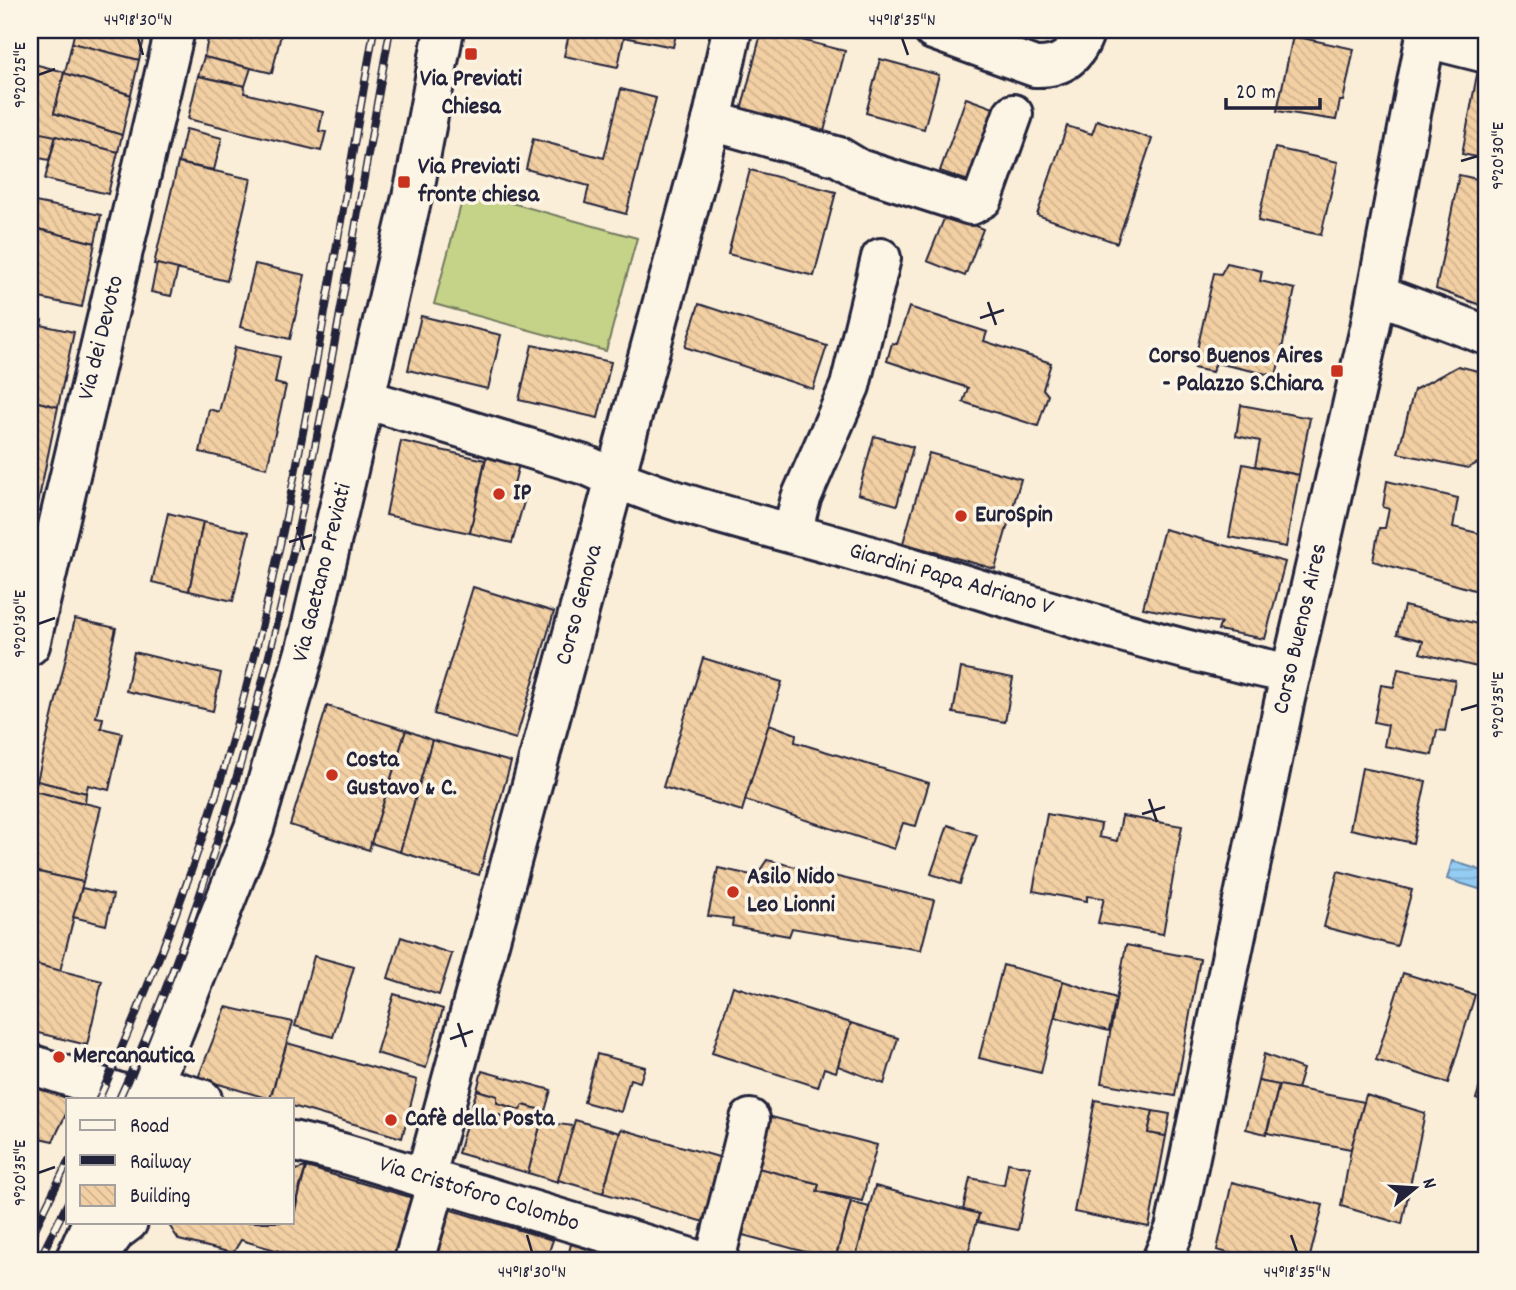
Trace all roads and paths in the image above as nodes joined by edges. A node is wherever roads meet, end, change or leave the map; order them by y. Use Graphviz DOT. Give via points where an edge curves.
graph roads {
  1 [pos="175,30"];
  2 [pos="444,30"];
  3 [pos="732,30"];
  4 [pos="933,30"];
  5 [pos="1085,30"];
  6 [pos="1426,34"];
  7 [pos="1486,53"];
  8 [pos="1013,114"];
  9 [pos="712,121"];
  10 [pos="881,258"];
  11 [pos="1377,294"];
  12 [pos="1486,335"];
  13 [pos="365,399"];
  14 [pos="614,478"];
  15 [pos="792,533"];
  16 [pos="40,549"];
  17 [pos="30,645"];
  18 [pos="1291,674"];
  19 [pos="30,1064"];
  20 [pos="146,1095"];
  21 [pos="188,1098"];
  22 [pos="750,1119"];
  23 [pos="294,1127"];
  24 [pos="294,1141"];
  25 [pos="342,1153"];
  26 [pos="294,1155"];
  27 [pos="431,1181"];
  28 [pos="91,1224"];
  29 [pos="125,1224"];
  30 [pos="1173,1250"];
  31 [pos="75,1260"];
  32 [pos="95,1260"];
  33 [pos="414,1260"];
  34 [pos="697,1260"];
  35 [pos="715,1260"];
  1 -- 16 [label="street, Via dei Devoto"];
  2 -- 13 [label="street, Via Gaetano Previati" via="416,180"];
  3 -- 9 [label="street, Corso Genova"];
  4 -- 5 [label="street" via="1035,67 1060,64 1076,52"];
  6 -- 7 [label="street"];
  6 -- 11 [label="street, Corso Buenos Aires"];
  8 -- 9 [label="street" via="983,198 971,205 859,169 839,158"];
  9 -- 14 [label="street, Corso Genova"];
  10 -- 15 [label="street" via="850,386 801,498"];
  11 -- 12 [label="street"];
  11 -- 18 [label="street, Corso Buenos Aires"];
  13 -- 14 [label="street, Giardini Papa Adriano V" via="588,466"];
  13 -- 20 [label="street, Via Gaetano Previati" via="307,645 254,828"];
  14 -- 15 [label="street, Giardini Papa Adriano V"];
  14 -- 27 [label="street, Corso Genova"];
  15 -- 18 [label="street, Giardini Papa Adriano V" via="951,582"];
  16 -- 17 [label="street, Via dei Devoto"];
  18 -- 30 [label="street, Corso Buenos Aires"];
  19 -- 20 [label="street"];
  20 -- 21 [label="street"];
  22 -- 35 [label="street"];
  23 -- 25 [label="street, Via Cristoforo Colombo" via="311,1131"];
  24 -- 25 [label="street, Via Cristoforo Colombo"];
  25 -- 26 [label="street, Via Cristoforo Colombo"];
  25 -- 27 [label="street, Via Cristoforo Colombo"];
  27 -- 33 [label="street, Corso Genova"];
  27 -- 34 [label="street, Via Cristoforo Colombo"];
  28 -- 31 [label="street"];
  29 -- 32 [label="street"];
}
